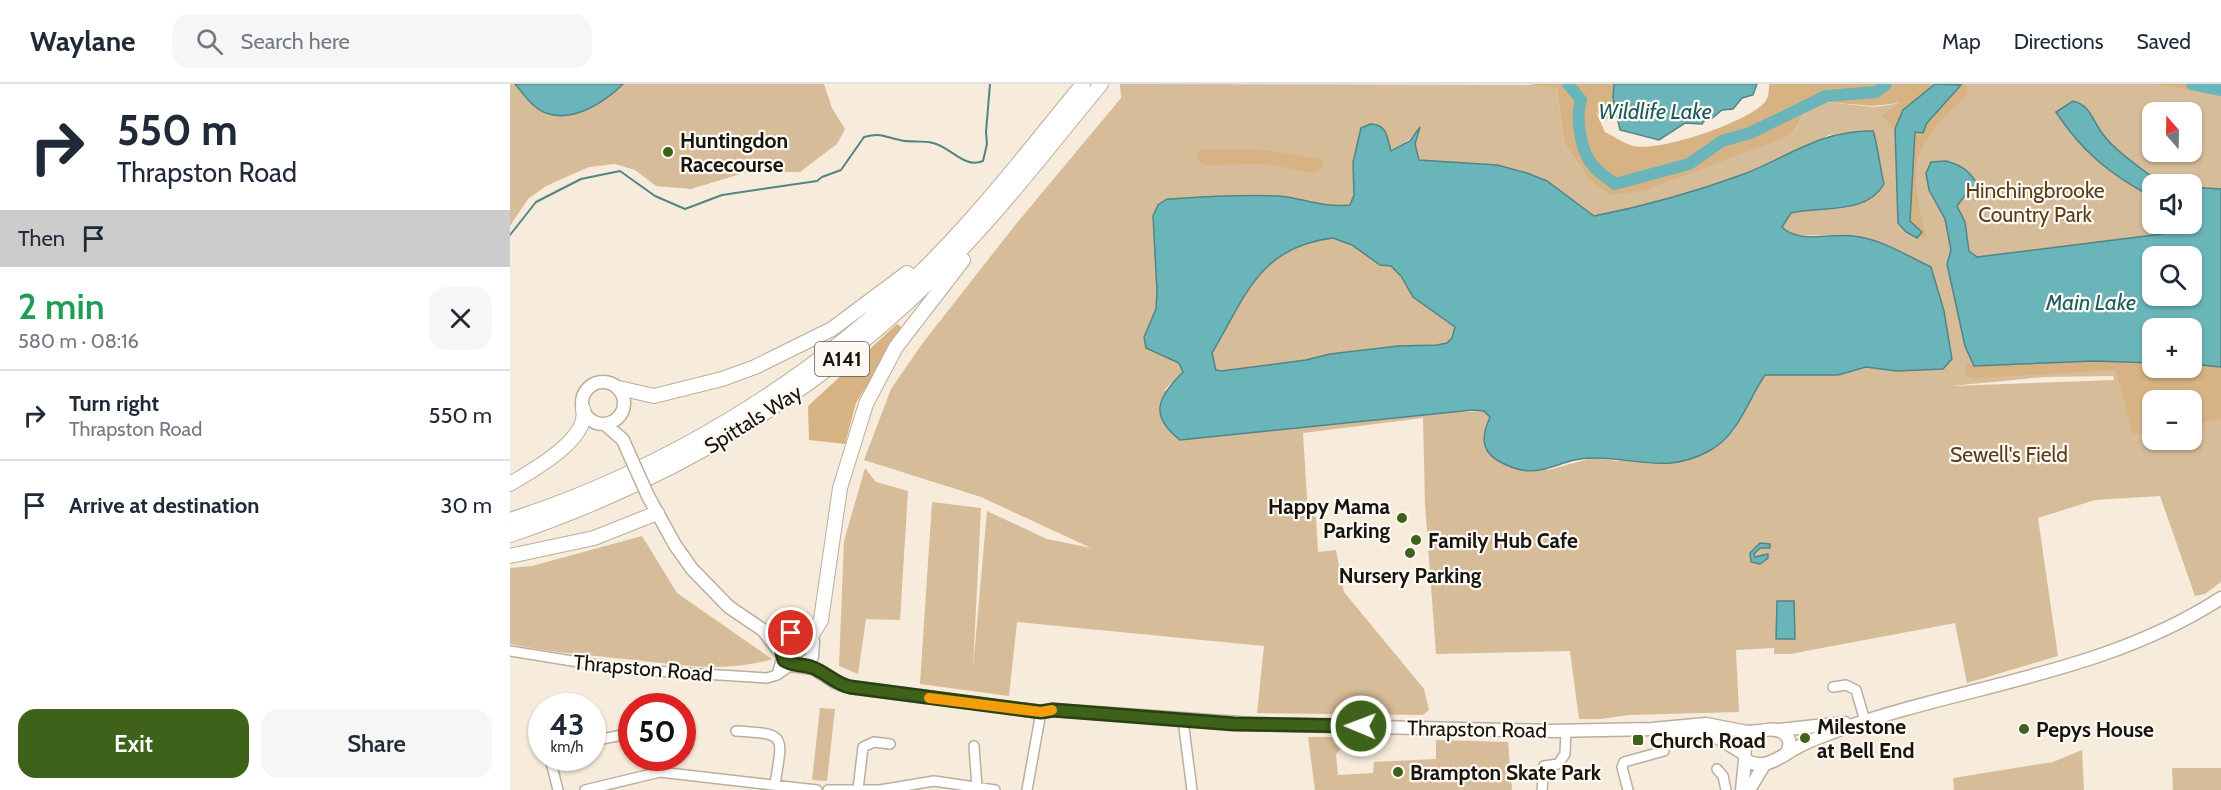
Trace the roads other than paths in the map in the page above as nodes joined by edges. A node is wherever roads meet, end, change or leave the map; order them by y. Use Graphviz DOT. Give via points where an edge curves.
graph roads {
  1 [pos="1083,84"];
  2 [pos="1101,84"];
  3 [pos="1019,183"];
  4 [pos="987,201"];
  5 [pos="619,388"];
  6 [pos="583,409"];
  7 [pos="620,416"];
  8 [pos="605,424"];
  9 [pos="623,441"];
  10 [pos="510,484"];
  11 [pos="657,513"];
  12 [pos="510,520"];
  13 [pos="510,535"];
  14 [pos="510,556"];
  15 [pos="2221,598"];
  16 [pos="763,630"];
  17 [pos="789,633"];
  18 [pos="812,644"];
  19 [pos="510,651"];
  20 [pos="789,660"];
  21 [pos="828,677"];
  22 [pos="1833,687"];
  23 [pos="1041,712"];
  24 [pos="1183,720"];
  25 [pos="1864,722"];
  26 [pos="1663,728"];
  27 [pos="1566,730"];
  28 [pos="1778,730"];
  29 [pos="736,731"];
  30 [pos="1760,731"];
  31 [pos="890,744"];
  32 [pos="974,746"];
  33 [pos="1664,751"];
  34 [pos="1786,754"];
  35 [pos="1744,756"];
  36 [pos="1764,765"];
  37 [pos="1717,769"];
  38 [pos="553,771"];
  39 [pos="660,772"];
  40 [pos="775,784"];
  41 [pos="952,787"];
  42 [pos="977,787"];
  43 [pos="602,788"];
  44 [pos="858,789"];
  45 [pos="558,790"];
  46 [pos="585,790"];
  47 [pos="817,790"];
  48 [pos="828,790"];
  49 [pos="995,790"];
  50 [pos="1027,790"];
  51 [pos="1192,790"];
  52 [pos="1542,790"];
  53 [pos="1628,790"];
  54 [pos="1726,790"];
  55 [pos="1742,790"];
  56 [pos="1749,790"];
  1 -- 4 [label="highway, Spittals Way / A141"];
  2 -- 3 [label="highway, Spittals Way / A141"];
  3 -- 13 [label="highway, Spittals Way / A141" via="925,286 846,356 790,397 670,469 585,508"];
  3 -- 18 [label="highway" via="994,222 896,347 866,405 840,488 821,620"];
  4 -- 5 [label="highway" via="887,289 832,328 782,356 723,379 668,394 654,396"];
  4 -- 12 [label="highway, Spittals Way / A141" via="878,311 776,389 693,440 636,469"];
  5 -- 6 [label="main road" via="611,383 595,383 586,390"];
  5 -- 7 [label="main road" via="624,405"];
  6 -- 8 [label="main road" via="593,421"];
  6 -- 10 [label="highway" via="584,424 578,432 543,463"];
  7 -- 8 [label="main road"];
  7 -- 9 [label="main road"];
  8 -- 9 [label="main road"];
  9 -- 11 [label="main road, bridge"];
  11 -- 14 [label="highway" via="594,538"];
  11 -- 16 [label="main road" via="692,569 729,607"];
  15 -- 25 [label="main road" via="2146,640 2088,661"];
  16 -- 17 [label="main road"];
  16 -- 20 [label="main road"];
  17 -- 18 [label="main road" via="797,631"];
  17 -- 20 [label="main road" via="780,645"];
  18 -- 20 [label="main road" via="809,662"];
  18 -- 21 [label="main road"];
  19 -- 20 [label="street, Thrapston Road" via="622,669 759,678 777,675"];
  20 -- 21 [label="main road, Thrapston Road"];
  21 -- 23 [label="main road, Thrapston Road" via="850,687"];
  22 -- 25 [label="street" via="1846,685 1856,690"];
  23 -- 24 [label="main road, Thrapston Road"];
  23 -- 50 [label="street"];
  24 -- 27 [label="main road, Thrapston Road"];
  24 -- 51 [label="street"];
  25 -- 28 [label="main road, Thrapston Road"];
  25 -- 34 [label="main road" via="1809,741"];
  26 -- 27 [label="main road, Thrapston Road"];
  26 -- 30 [label="main road, Thrapston Road" via="1706,724"];
  26 -- 35 [label="main road, Thrapston Road" via="1715,736"];
  27 -- 52 [label="street" via="1565,754 1558,764 1544,766"];
  28 -- 30 [label="main road, Thrapston Road"];
  28 -- 34 [label="main road" via="1790,740"];
  29 -- 40 [label="street" via="770,733 777,739 781,748"];
  30 -- 35 [label="main road" via="1747,740"];
  31 -- 44 [label="street" via="874,742 863,747"];
  32 -- 42 [label="street"];
  33 -- 53 [label="street" via="1624,762"];
  34 -- 36 [label="main road"];
  35 -- 36 [label="main road, Thrapston Road"];
  35 -- 55 [label="main road"];
  36 -- 56 [label="main road"];
  37 -- 54 [label="street"];
  38 -- 45 [label="street"];
  39 -- 40 [label="street"];
  39 -- 43 [label="street"];
  40 -- 47 [label="street"];
  41 -- 42 [label="street"];
  41 -- 44 [label="street" via="934,781 880,790"];
  42 -- 49 [label="street"];
  43 -- 46 [label="street"];
  44 -- 48 [label="street"];
}
